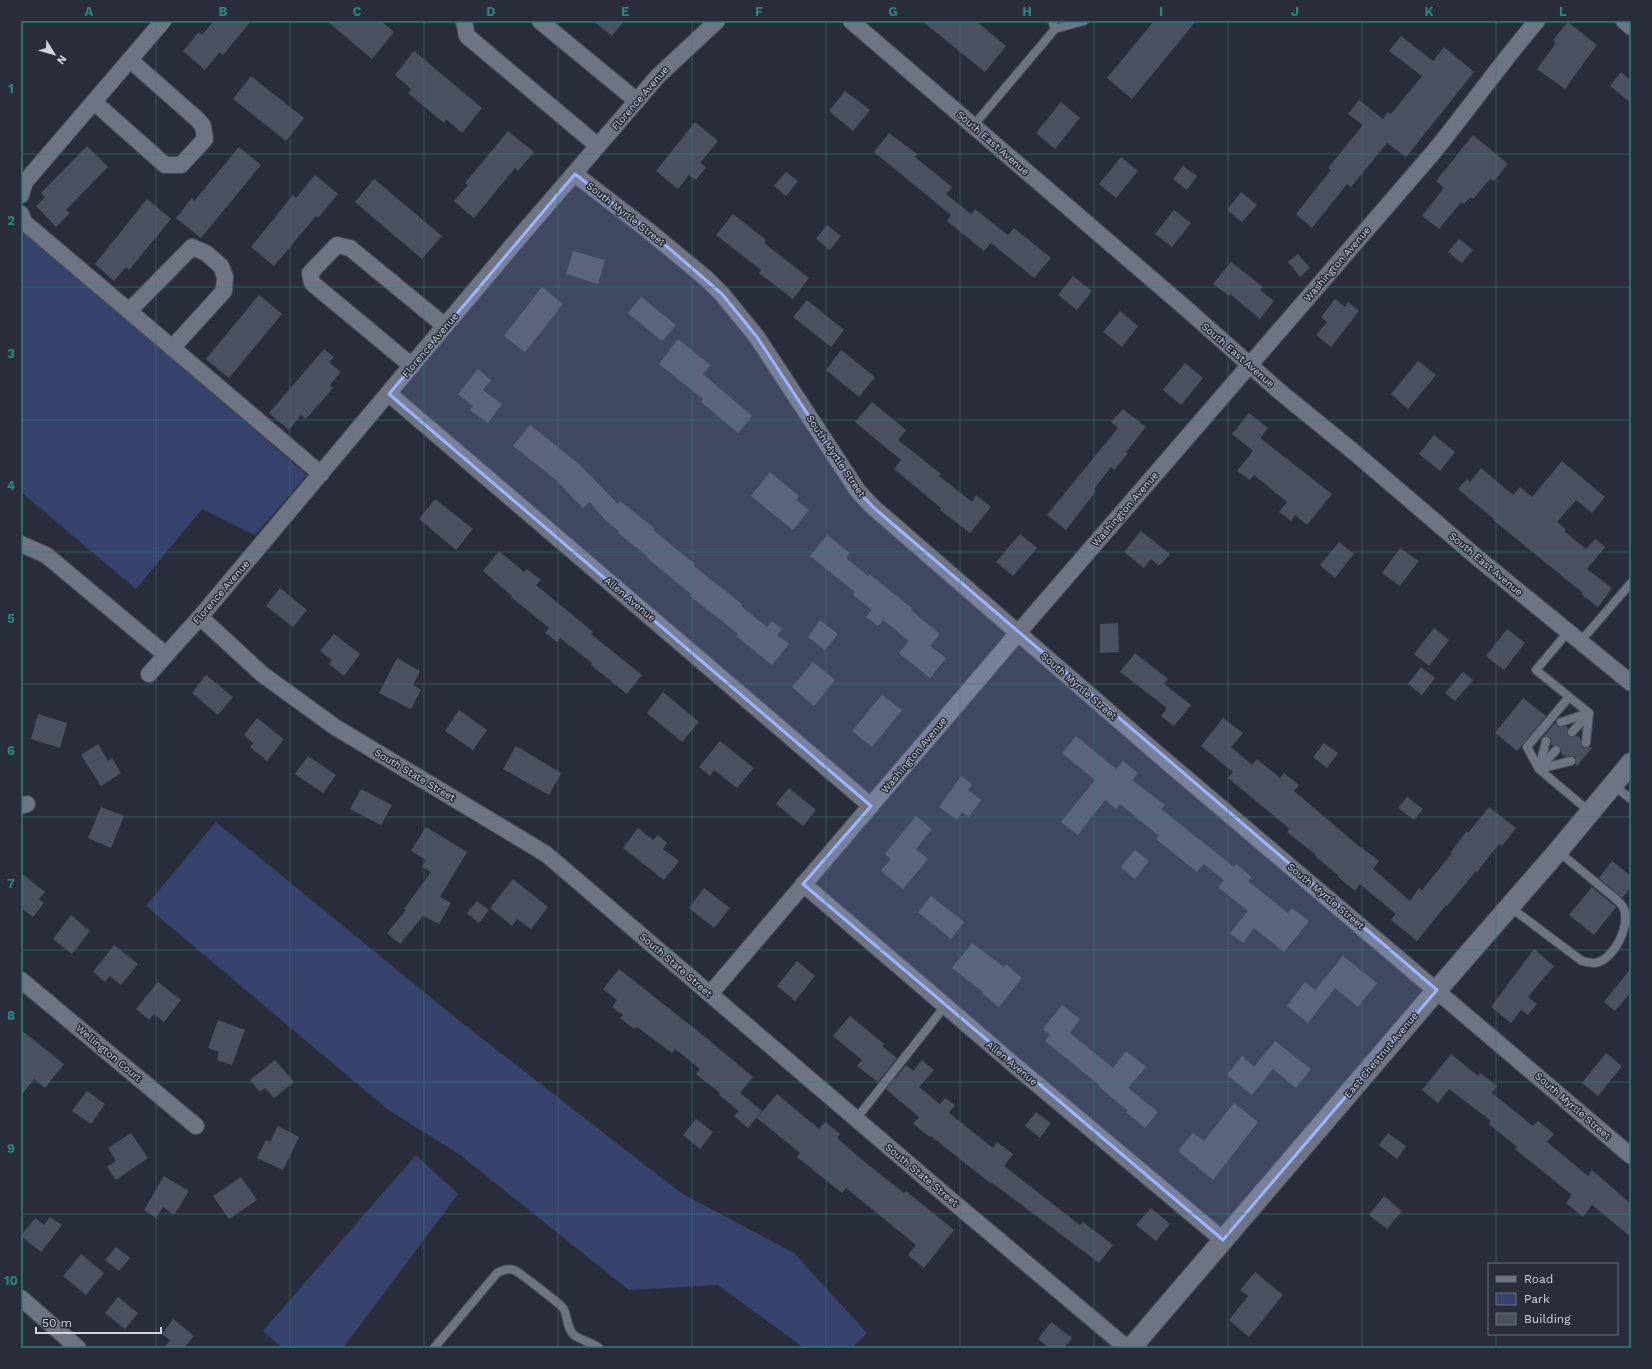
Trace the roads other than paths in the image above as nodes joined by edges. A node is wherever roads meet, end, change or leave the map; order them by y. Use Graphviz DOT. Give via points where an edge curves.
graph roads {
  1 [pos="164,21"];
  2 [pos="464,21"];
  3 [pos="540,21"];
  4 [pos="717,21"];
  5 [pos="850,21"];
  6 [pos="1052,21"];
  7 [pos="1084,21"];
  8 [pos="1537,21"];
  9 [pos="1624,21"];
  10 [pos="1631,27"];
  11 [pos="1055,29"];
  12 [pos="130,60"];
  13 [pos="637,101"];
  14 [pos="94,102"];
  15 [pos="973,126"];
  16 [pos="598,146"];
  17 [pos="575,174"];
  18 [pos="21,195"];
  19 [pos="21,214"];
  20 [pos="128,311"];
  21 [pos="445,326"];
  22 [pos="172,348"];
  23 [pos="412,366"];
  24 [pos="1250,366"];
  25 [pos="389,394"];
  26 [pos="321,474"];
  27 [pos="21,544"];
  28 [pos="1631,583"];
  29 [pos="200,617"];
  30 [pos="1018,633"];
  31 [pos="1574,637"];
  32 [pos="166,655"];
  33 [pos="148,674"];
  34 [pos="1631,684"];
  35 [pos="1569,697"];
  36 [pos="1589,713"];
  37 [pos="1561,722"];
  38 [pos="1572,732"];
  39 [pos="1546,741"];
  40 [pos="1586,743"];
  41 [pos="1556,750"];
  42 [pos="1571,761"];
  43 [pos="1631,763"];
  44 [pos="1539,769"];
  45 [pos="1613,785"];
  46 [pos="1631,799"];
  47 [pos="871,806"];
  48 [pos="1590,812"];
  49 [pos="1558,851"];
  50 [pos="804,884"];
  51 [pos="1510,907"];
  52 [pos="21,980"];
  53 [pos="1437,990"];
  54 [pos="710,994"];
  55 [pos="945,1006"];
  56 [pos="856,1119"];
  57 [pos="196,1126"];
  58 [pos="1631,1156"];
  59 [pos="1223,1240"];
  60 [pos="21,1298"];
  61 [pos="78,1348"];
  62 [pos="434,1348"];
  63 [pos="600,1348"];
  64 [pos="1127,1348"];
  65 [pos="1131,1348"];
  1 -- 12 [label="street"];
  2 -- 16 [label="street" via="467,36"];
  3 -- 13 [label="street"];
  4 -- 13 [label="street, Florence Avenue" via="676,58"];
  5 -- 15 [label="street, South East Avenue"];
  6 -- 11 [label="lane"];
  7 -- 11 [label="lane"];
  8 -- 24 [label="street, Washington Avenue" via="1432,154"];
  9 -- 10 [label="street"];
  11 -- 15 [label="lane"];
  12 -- 14 [label="street"];
  12 -- 14 [label="street" via="197,119 203,126 205,139 180,164 165,165"];
  13 -- 16 [label="street, Florence Avenue"];
  14 -- 18 [label="street" via="25,182"];
  15 -- 24 [label="street, South East Avenue"];
  16 -- 17 [label="street, Florence Avenue"];
  17 -- 21 [label="street, Florence Avenue"];
  17 -- 30 [label="street, South Myrtle Street" via="649,231 722,294 757,337 858,491 873,508"];
  19 -- 20 [label="street" via="24,222"];
  20 -- 22 [label="street"];
  20 -- 22 [label="street" via="192,247 211,257 221,266 225,277 224,291"];
  21 -- 23 [label="street, Florence Avenue"];
  21 -- 23 [label="street" via="350,248 337,245 310,273 312,284"];
  22 -- 26 [label="street"];
  23 -- 25 [label="street, Florence Avenue"];
  24 -- 30 [label="street, Washington Avenue"];
  24 -- 31 [label="street, South East Avenue"];
  25 -- 26 [label="street, Florence Avenue"];
  25 -- 47 [label="street, Allen Avenue"];
  26 -- 29 [label="street, Florence Avenue"];
  27 -- 32 [label="street" via="46,555"];
  28 -- 31 [label="lane"];
  29 -- 32 [label="street, Florence Avenue"];
  29 -- 54 [label="street, South State Street" via="262,674 335,727 546,854"];
  30 -- 47 [label="street, Washington Avenue"];
  30 -- 53 [label="street, South Myrtle Street"];
  31 -- 34 [label="street, South East Avenue"];
  31 -- 35 [label="lane" via="1536,670"];
  32 -- 33 [label="street, Florence Avenue"];
  35 -- 36 [label="lane"];
  35 -- 44 [label="lane" via="1527,747"];
  36 -- 37 [label="lane"];
  36 -- 38 [label="lane"];
  36 -- 40 [label="lane"];
  39 -- 44 [label="lane"];
  41 -- 44 [label="lane"];
  42 -- 44 [label="lane"];
  43 -- 45 [label="street, East Chestnut Avenue"];
  44 -- 48 [label="lane"];
  45 -- 46 [label="lane"];
  45 -- 48 [label="street, East Chestnut Avenue"];
  47 -- 50 [label="street, Washington Avenue"];
  48 -- 49 [label="street, East Chestnut Avenue"];
  49 -- 51 [label="street, East Chestnut Avenue"];
  49 -- 51 [label="lane" via="1617,900 1623,908 1625,925 1610,954 1595,963 1582,961"];
  50 -- 54 [label="street, Washington Avenue"];
  50 -- 55 [label="street, Allen Avenue"];
  51 -- 53 [label="street, East Chestnut Avenue"];
  52 -- 57 [label="street, Wellington Court"];
  53 -- 58 [label="street, South Myrtle Street"];
  53 -- 59 [label="street, East Chestnut Avenue"];
  54 -- 56 [label="street, South State Street"];
  55 -- 56 [label="lane"];
  55 -- 59 [label="street, Allen Avenue"];
  56 -- 64 [label="street, South State Street"];
  59 -- 65 [label="street, East Chestnut Avenue"];
  60 -- 61 [label="street"];
  62 -- 63 [label="lane" via="497,1274 509,1269 520,1274 563,1308 573,1334"];
}
